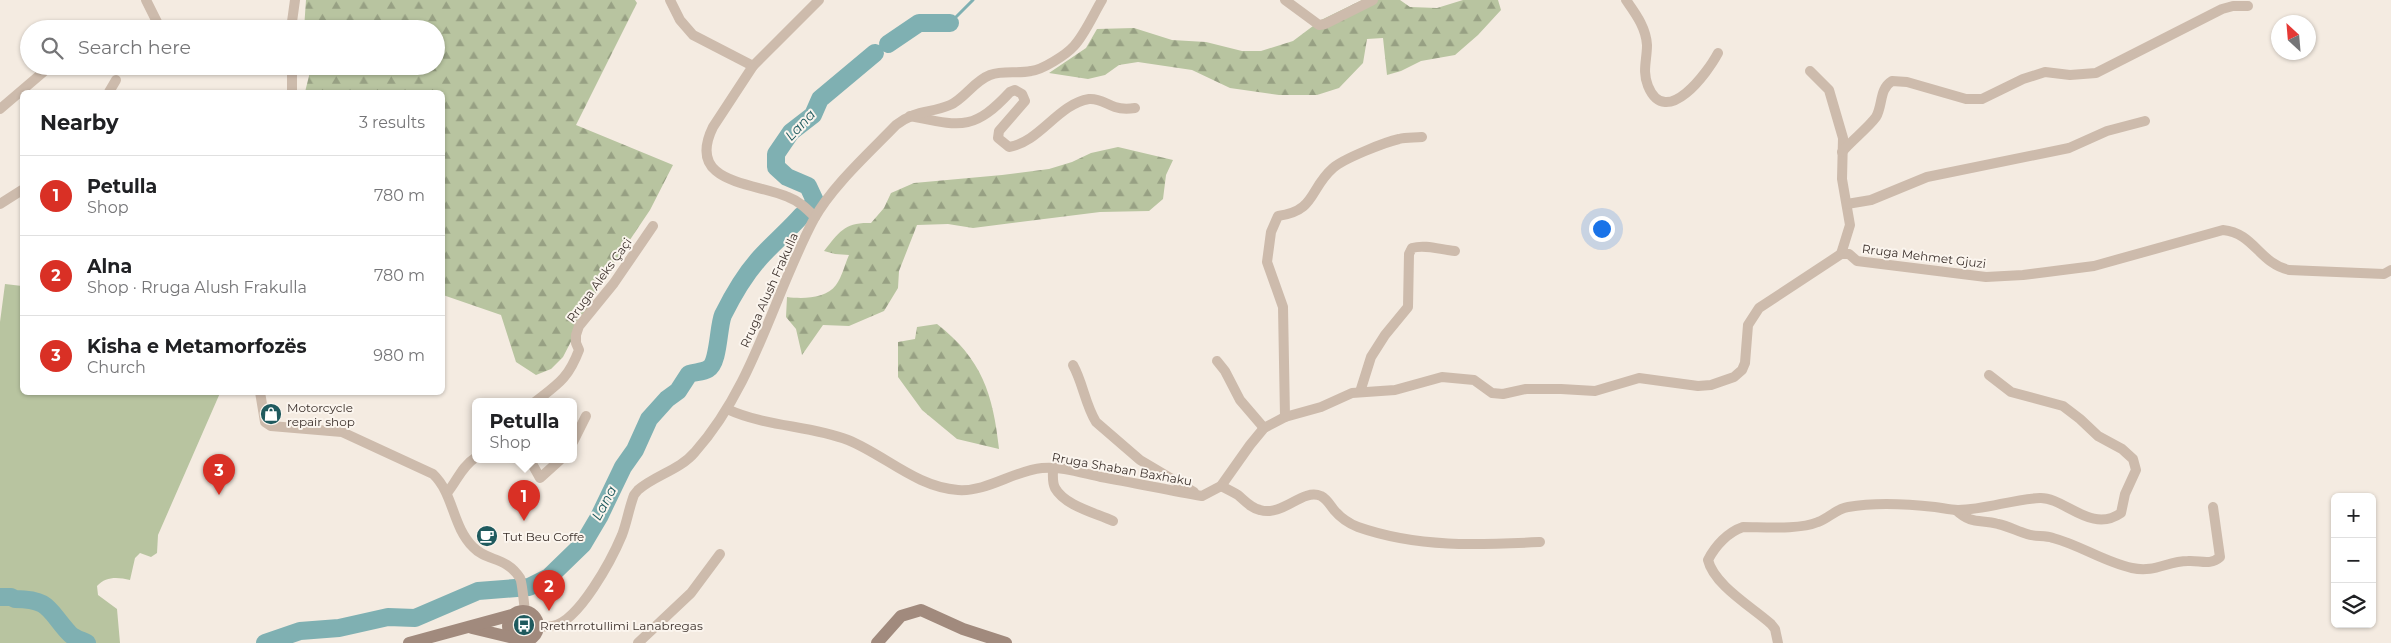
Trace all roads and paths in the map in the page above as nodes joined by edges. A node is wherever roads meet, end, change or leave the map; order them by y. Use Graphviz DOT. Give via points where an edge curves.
graph roads {
  1 [pos="146,0"];
  2 [pos="294,0"];
  3 [pos="670,0"];
  4 [pos="819,0"];
  5 [pos="1102,0"];
  6 [pos="1286,0"];
  7 [pos="1373,0"];
  8 [pos="1626,0"];
  9 [pos="2248,6"];
  10 [pos="156,20"];
  11 [pos="293,20"];
  12 [pos="1718,53"];
  13 [pos="753,66"];
  14 [pos="1810,71"];
  15 [pos="40,75"];
  16 [pos="292,75"];
  17 [pos="116,80"];
  18 [pos="22,90"];
  19 [pos="110,90"];
  20 [pos="292,90"];
  21 [pos="20,92"];
  22 [pos="1135,108"];
  23 [pos="0,109"];
  24 [pos="909,116"];
  25 [pos="2144,121"];
  26 [pos="1422,137"];
  27 [pos="1842,152"];
  28 [pos="20,191"];
  29 [pos="0,204"];
  30 [pos="1847,204"];
  31 [pos="815,218"];
  32 [pos="652,226"];
  33 [pos="1455,251"];
  34 [pos="1841,254"];
  35 [pos="2391,270"];
  36 [pos="1217,361"];
  37 [pos="1073,365"];
  38 [pos="1989,375"];
  39 [pos="1360,392"];
  40 [pos="260,395"];
  41 [pos="539,398"];
  42 [pos="727,409"];
  43 [pos="586,416"];
  44 [pos="1285,417"];
  45 [pos="1264,428"];
  46 [pos="577,434"];
  47 [pos="472,460"];
  48 [pos="532,463"];
  49 [pos="557,463"];
  50 [pos="1053,469"];
  51 [pos="1221,486"];
  52 [pos="447,493"];
  53 [pos="1202,496"];
  54 [pos="2212,507"];
  55 [pos="1956,510"];
  56 [pos="1113,521"];
  57 [pos="1540,542"];
  58 [pos="720,554"];
  59 [pos="525,611"];
  60 [pos="512,615"];
  61 [pos="472,628"];
  62 [pos="527,638"];
  63 [pos="986,640"];
  64 [pos="409,643"];
  65 [pos="638,643"];
  66 [pos="877,643"];
  67 [pos="1006,643"];
  68 [pos="1778,643"];
  1 -- 10 [label="street"];
  2 -- 11 [label="street"];
  3 -- 13 [label="street" via="680,20 693,35"];
  4 -- 13 [label="street"];
  5 -- 24 [label="street" via="1074,46 1041,69 1002,71 988,76 950,105"];
  6 -- 7 [label="street" via="1319,25"];
  8 -- 12 [label="street" via="1644,29 1647,44 1644,68 1649,88 1656,98 1675,101 1686,95 1711,67"];
  9 -- 27 [label="street" via="2222,9 2096,73 2070,75 2045,72 1982,99 1966,99 1907,82 1892,81 1884,89 1875,117"];
  13 -- 31 [label="street" via="713,127 705,154 710,166 731,180 790,198 808,209"];
  14 -- 27 [label="street" via="1829,90 1840,122"];
  15 -- 18 [label="street"];
  16 -- 20 [label="street"];
  17 -- 19 [label="street"];
  21 -- 23 [label="street"];
  22 -- 24 [label="street" via="1117,107 1097,99 1086,100 1022,143 1009,147 998,138 998,131 1024,101 1022,94 1015,90 972,123"];
  24 -- 31 [label="street, Rruga Alush Frakulla" via="896,124 847,176"];
  25 -- 30 [label="street" via="2107,131 2069,148 1927,177 1871,200"];
  26 -- 44 [label="street" via="1399,139 1343,161 1332,169 1301,209 1294,214 1278,216 1267,262 1283,307"];
  27 -- 30 [label="street" via="1842,180"];
  28 -- 29 [label="street"];
  30 -- 34 [label="street" via="1850,225"];
  31 -- 42 [label="street, Rruga Alush Frakulla"];
  32 -- 41 [label="street, Rruga Aleks Çaçi" via="614,283 579,326 576,335 579,350 572,369 565,379"];
  33 -- 39 [label="street" via="1422,245 1412,248 1408,307 1384,335 1371,357"];
  34 -- 35 [label="street, Rruga Mehmet Gjuzi" via="1849,254 1857,261 1986,277 2024,275 2094,266 2223,230 2244,236 2275,266 2289,270 2384,274"];
  34 -- 39 [label="street" via="1759,308 1748,325 1742,370 1734,377 1711,385 1639,378 1595,391 1526,389 1503,394 1492,393 1474,380 1442,377 1394,390"];
  36 -- 45 [label="street" via="1240,400"];
  37 -- 53 [label="street" via="1096,422 1140,460"];
  38 -- 55 [label="street" via="2011,392 2063,406 2098,436 2128,453 2136,470 2121,513 2115,517 2081,516 2049,498 2026,498"];
  39 -- 44 [label="street"];
  40 -- 52 [label="street" via="265,422 270,426 351,435 432,474"];
  42 -- 50 [label="street, Rruga Shaban Baxhaku" via="758,420 850,441 928,483 956,490 980,487 1022,472"];
  42 -- 62 [label="street, Rruga Alush Frakulla" via="693,455 634,495 621,538 581,604 563,622"];
  43 -- 46 [label="street"];
  44 -- 45 [label="street"];
  45 -- 51 [label="street"];
  47 -- 52 [label="street"];
  48 -- 49 [label="street" via="540,478"];
  50 -- 53 [label="street, Rruga Shaban Baxhaku"];
  50 -- 56 [label="street" via="1053,481 1059,494"];
  51 -- 53 [label="street"];
  51 -- 57 [label="street" via="1261,511 1283,508 1303,497 1320,496 1358,527 1424,543"];
  52 -- 59 [label="street" via="453,516 472,547 505,562 521,580"];
  54 -- 55 [label="street" via="2220,557 2215,562 2186,560 2147,570 2111,562 2054,538 2029,535 1996,523 1973,521"];
  55 -- 68 [label="street" via="1850,507 1818,522 1735,530 1711,554 1708,560 1710,568 1722,584 1771,624"];
  58 -- 65 [label="street" via="691,593"];
  59 -- 60 [label="main road"];
  59 -- 62 [label="main road" via="534,616"];
  60 -- 61 [label="main road"];
  60 -- 62 [label="main road" via="508,629"];
  61 -- 62 [label="main road"];
  61 -- 64 [label="main road"];
  63 -- 66 [label="main road" via="921,610 901,616"];
  63 -- 67 [label="main road"];
}
